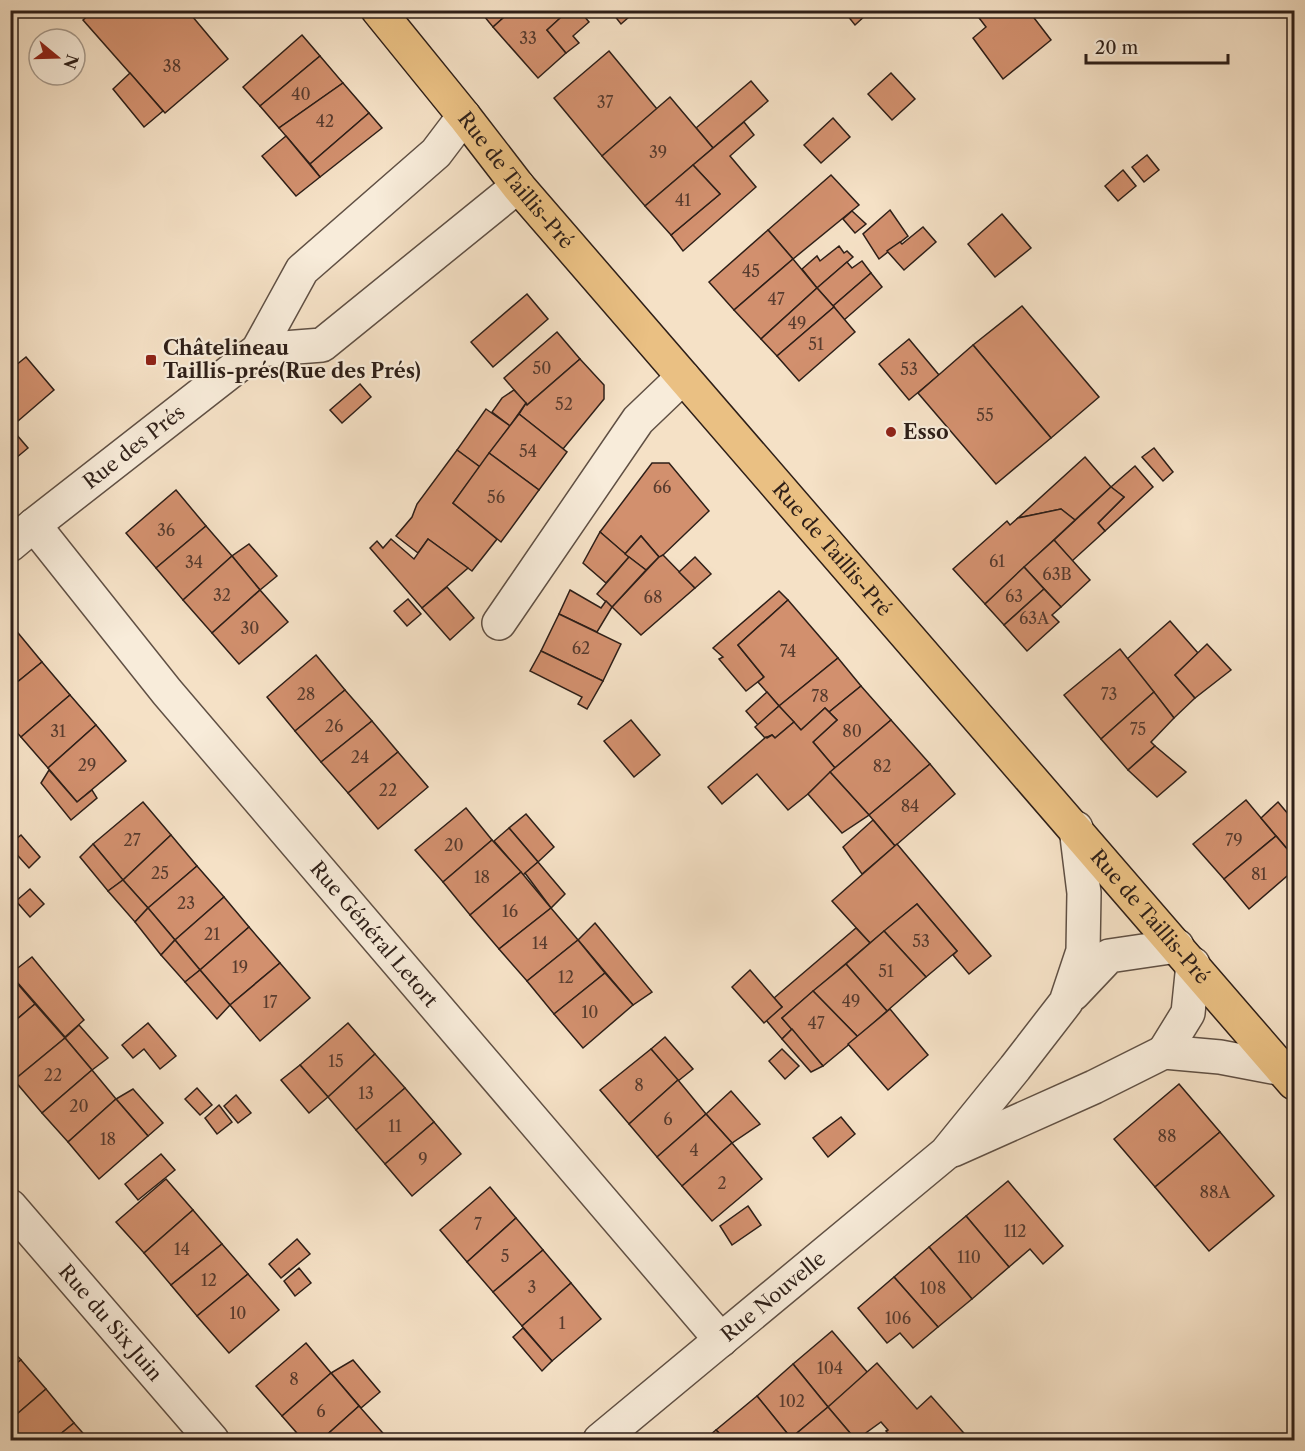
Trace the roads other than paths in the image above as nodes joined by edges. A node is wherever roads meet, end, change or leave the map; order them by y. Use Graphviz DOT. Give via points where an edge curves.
graph roads {
  1 [pos="378,10"];
  2 [pos="464,116"];
  3 [pos="518,186"];
  4 [pos="258,350"];
  5 [pos="683,377"];
  6 [pos="22,535"];
  7 [pos="500,623"];
  8 [pos="1076,828"];
  9 [pos="1185,955"];
  10 [pos="1066,1002"];
  11 [pos="1164,1052"];
  12 [pos="1289,1076"];
  13 [pos="946,1154"];
  14 [pos="10,1206"];
  15 [pos="722,1340"];
  16 [pos="212,1440"];
  17 [pos="600,1440"];
  1 -- 2 [label="main road, Rue de Taillis-Pré"];
  2 -- 3 [label="main road, Rue de Taillis-Pré"];
  2 -- 4 [label="street" via="436,153 302,270"];
  3 -- 4 [label="street" via="322,345"];
  3 -- 5 [label="main road, Rue de Taillis-Pré"];
  4 -- 6 [label="street, Rue des Prés"];
  5 -- 7 [label="street" via="638,420"];
  5 -- 8 [label="main road, Rue de Taillis-Pré"];
  6 -- 15 [label="street, Rue Général Letort" via="167,692"];
  8 -- 9 [label="main road, Rue de Taillis-Pré"];
  8 -- 10 [label="street, Rue Nouvelle" via="1084,893 1083,951"];
  9 -- 10 [label="street, Rue Nouvelle" via="1109,956"];
  9 -- 11 [label="street" via="1188,1013"];
  9 -- 12 [label="main road, Rue de Taillis-Pré"];
  10 -- 13 [label="street, Rue Nouvelle"];
  11 -- 12 [label="street" via="1220,1057"];
  11 -- 13 [label="street, Rue Nouvelle"];
  13 -- 15 [label="street, Rue Nouvelle"];
  14 -- 16 [label="street, Rue du Six Juin"];
  15 -- 17 [label="street, Rue Nouvelle"];
}
